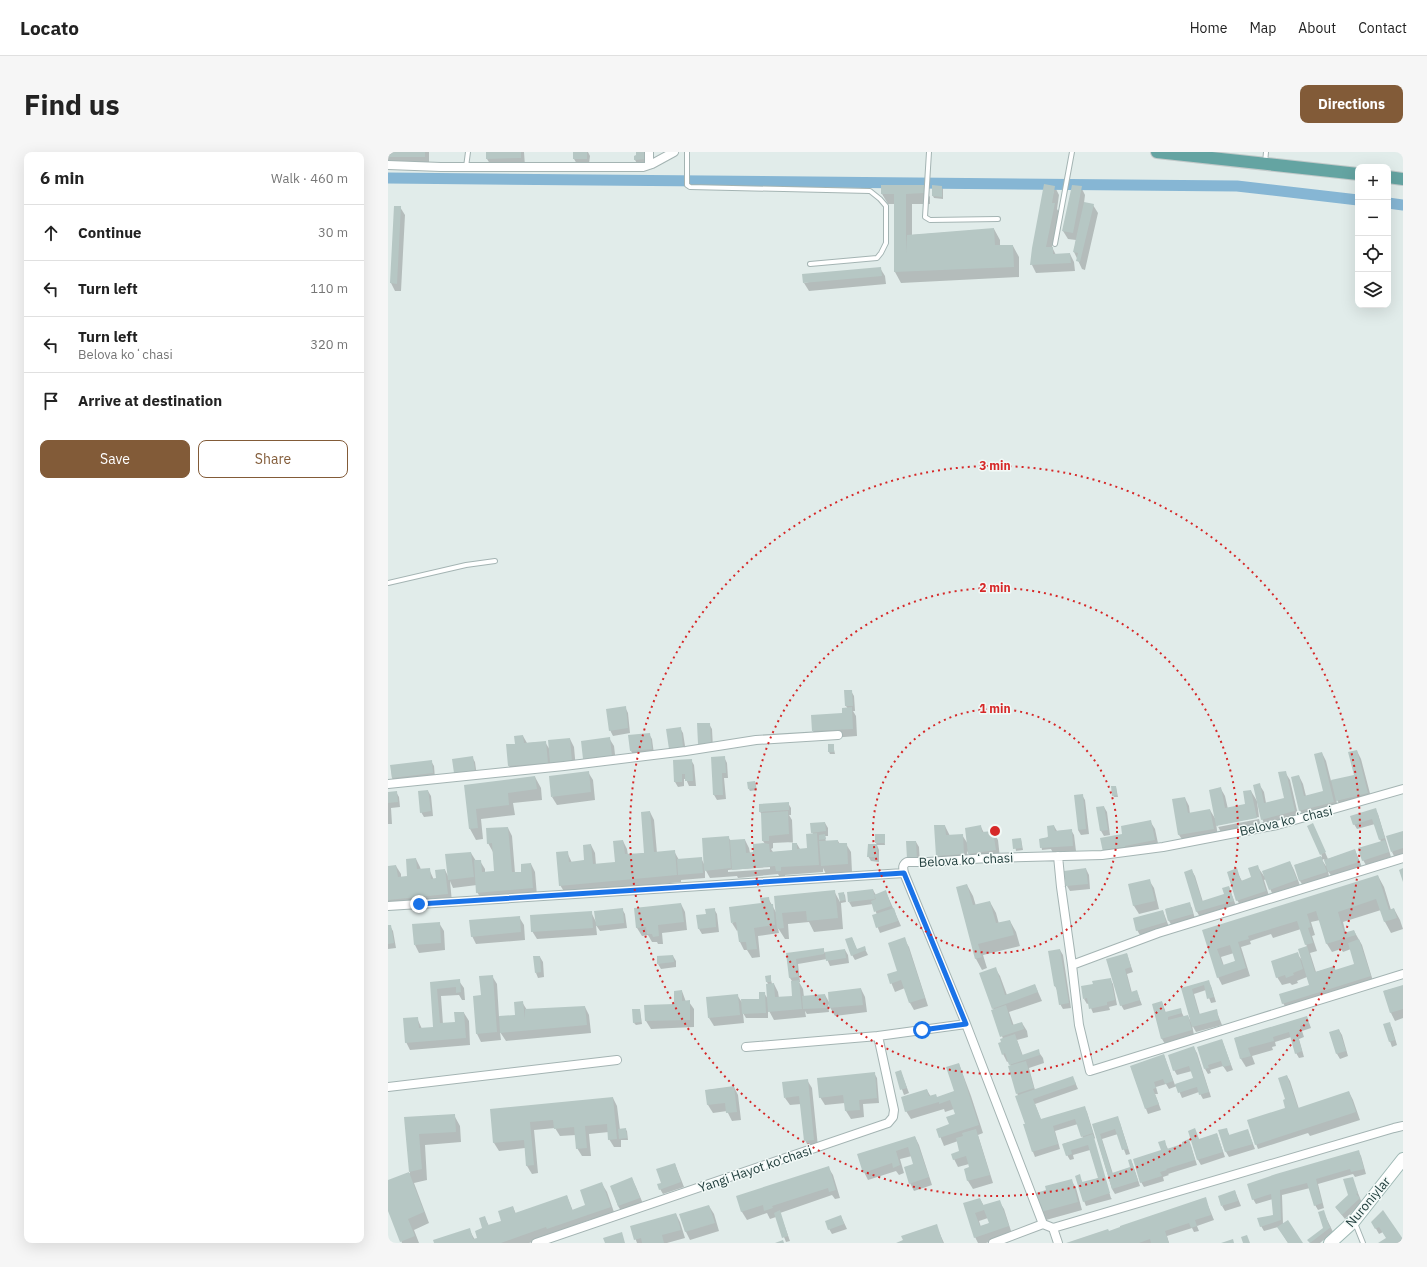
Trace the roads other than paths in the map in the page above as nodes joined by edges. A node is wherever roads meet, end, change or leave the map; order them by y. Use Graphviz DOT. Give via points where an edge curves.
graph roads {
  1 [pos="468,152"];
  2 [pos="649,152"];
  3 [pos="674,152"];
  4 [pos="687,152"];
  5 [pos="929,152"];
  6 [pos="1072,152"];
  7 [pos="1158,152"];
  8 [pos="1265,158"];
  9 [pos="388,165"];
  10 [pos="649,165"];
  11 [pos="466,167"];
  12 [pos="1355,173"];
  13 [pos="1391,177"];
  14 [pos="1403,179"];
  15 [pos="998,219"];
  16 [pos="1055,244"];
  17 [pos="810,264"];
  18 [pos="495,561"];
  19 [pos="388,583"];
  20 [pos="838,735"];
  21 [pos="388,784"];
  22 [pos="1403,789"];
  23 [pos="1058,856"];
  24 [pos="1403,858"];
  25 [pos="904,873"];
  26 [pos="388,906"];
  27 [pos="1072,965"];
  28 [pos="1403,974"];
  29 [pos="966,1024"];
  30 [pos="878,1036"];
  31 [pos="746,1047"];
  32 [pos="617,1060"];
  33 [pos="388,1087"];
  34 [pos="1403,1126"];
  35 [pos="1403,1159"];
  36 [pos="1354,1221"];
  37 [pos="1043,1224"];
  38 [pos="1053,1228"];
  39 [pos="536,1243"];
  40 [pos="993,1243"];
  41 [pos="1058,1243"];
  42 [pos="1330,1243"];
  43 [pos="1363,1243"];
  1 -- 11 [label="lane"];
  2 -- 10 [label="street"];
  3 -- 10 [label="street"];
  4 -- 17 [label="lane" via="687,184 690,187 870,191 886,206 886,243 876,258"];
  5 -- 15 [label="lane" via="925,217 930,220"];
  6 -- 16 [label="lane"];
  7 -- 8 [label="main road"];
  8 -- 12 [label="main road"];
  9 -- 11 [label="street"];
  10 -- 11 [label="street"];
  13 -- 14 [label="main road"];
  18 -- 19 [label="lane"];
  20 -- 21 [label="street" via="756,740 564,766"];
  22 -- 23 [label="street, Belova koʻchasi" via="1277,825 1163,847 1102,855"];
  23 -- 25 [label="street, Belova koʻchasi" via="907,862 903,867"];
  23 -- 27 [label="street"];
  24 -- 27 [label="street" via="1158,933"];
  25 -- 26 [label="street, Belova koʻchasi"];
  25 -- 29 [label="street"];
  27 -- 28 [label="street" via="1079,1025 1090,1071"];
  29 -- 30 [label="street"];
  29 -- 37 [label="street"];
  30 -- 31 [label="street"];
  30 -- 39 [label="street, Yangi Hayot ko'chasi" via="894,1110 893,1117 888,1123"];
  32 -- 33 [label="street"];
  34 -- 38 [label="street"];
  35 -- 36 [label="main road, Nuroniylar"];
  36 -- 42 [label="main road, Nuroniylar"];
  36 -- 43 [label="lane"];
  37 -- 38 [label="street"];
  37 -- 40 [label="street"];
  38 -- 41 [label="street"];
}
